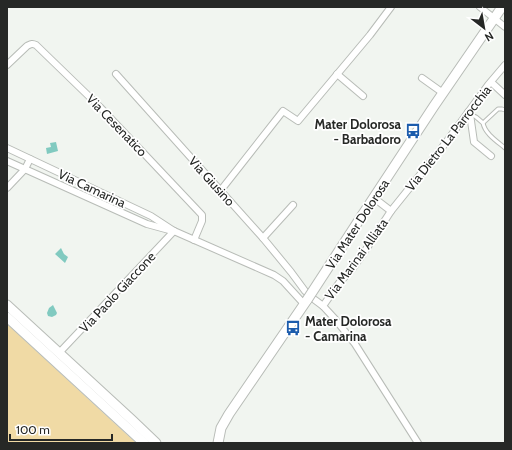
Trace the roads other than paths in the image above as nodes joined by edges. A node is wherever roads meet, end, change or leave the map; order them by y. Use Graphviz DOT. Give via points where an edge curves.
graph roads {
  1 [pos="392,7"];
  2 [pos="480,7"];
  3 [pos="502,7"];
  4 [pos="494,19"];
  5 [pos="505,27"];
  6 [pos="7,65"];
  7 [pos="505,65"];
  8 [pos="116,74"];
  9 [pos="337,74"];
  10 [pos="422,78"];
  11 [pos="491,82"];
  12 [pos="443,93"];
  13 [pos="505,95"];
  14 [pos="363,96"];
  15 [pos="505,110"];
  16 [pos="469,113"];
  17 [pos="483,123"];
  18 [pos="7,148"];
  19 [pos="505,148"];
  20 [pos="491,156"];
  21 [pos="30,159"];
  22 [pos="7,161"];
  23 [pos="26,169"];
  24 [pos="7,188"];
  25 [pos="220,190"];
  26 [pos="374,198"];
  27 [pos="293,205"];
  28 [pos="392,211"];
  29 [pos="174,231"];
  30 [pos="263,238"];
  31 [pos="194,240"];
  32 [pos="305,291"];
  33 [pos="309,301"];
  34 [pos="7,306"];
  35 [pos="323,306"];
  36 [pos="7,317"];
  37 [pos="59,353"];
  38 [pos="144,443"];
  39 [pos="156,443"];
  40 [pos="218,443"];
  41 [pos="418,443"];
  1 -- 9 [label="street"];
  2 -- 4 [label="street"];
  3 -- 4 [label="street, Via Mater Dolorosa"];
  4 -- 5 [label="street"];
  4 -- 12 [label="street, Via Mater Dolorosa"];
  6 -- 31 [label="street, Via Cesenatico" via="27,46 34,43 100,107 202,214 202,221"];
  7 -- 11 [label="street, Via Dietro La Parrocchia"];
  8 -- 25 [label="street, Via Giusino"];
  9 -- 14 [label="street"];
  9 -- 25 [label="street" via="298,121 283,111"];
  10 -- 12 [label="street"];
  11 -- 13 [label="street"];
  11 -- 16 [label="street, Via Dietro La Parrocchia"];
  12 -- 26 [label="street, Via Mater Dolorosa"];
  15 -- 17 [label="lane" via="498,109"];
  16 -- 17 [label="lane"];
  16 -- 20 [label="street" via="474,142"];
  16 -- 28 [label="street, Via Dietro La Parrocchia"];
  17 -- 19 [label="lane" via="486,132"];
  18 -- 21 [label="street, Via Camarina"];
  21 -- 23 [label="street"];
  21 -- 29 [label="street, Via Camarina" via="151,216"];
  22 -- 23 [label="street, Via Camarina"];
  23 -- 24 [label="street"];
  23 -- 29 [label="street, Via Camarina" via="147,224"];
  25 -- 30 [label="street, Via Giusino"];
  26 -- 28 [label="street, Via Marinai Alliata"];
  26 -- 33 [label="street, Via Mater Dolorosa, bridge"];
  27 -- 30 [label="street"];
  28 -- 35 [label="street, Via Marinai Alliata"];
  29 -- 31 [label="street, Via Camarina"];
  29 -- 37 [label="street, Via Paolo Giaccone"];
  30 -- 32 [label="street, Via Giusino"];
  31 -- 33 [label="street, Via Camarina" via="274,275"];
  33 -- 35 [label="street"];
  33 -- 40 [label="street, Via Mater Dolorosa" via="229,414 221,428"];
  34 -- 37 [label="street"];
  35 -- 41 [label="street, Via Marinai Alliata" via="355,344"];
  36 -- 38 [label="street"];
  37 -- 39 [label="street"];
}
